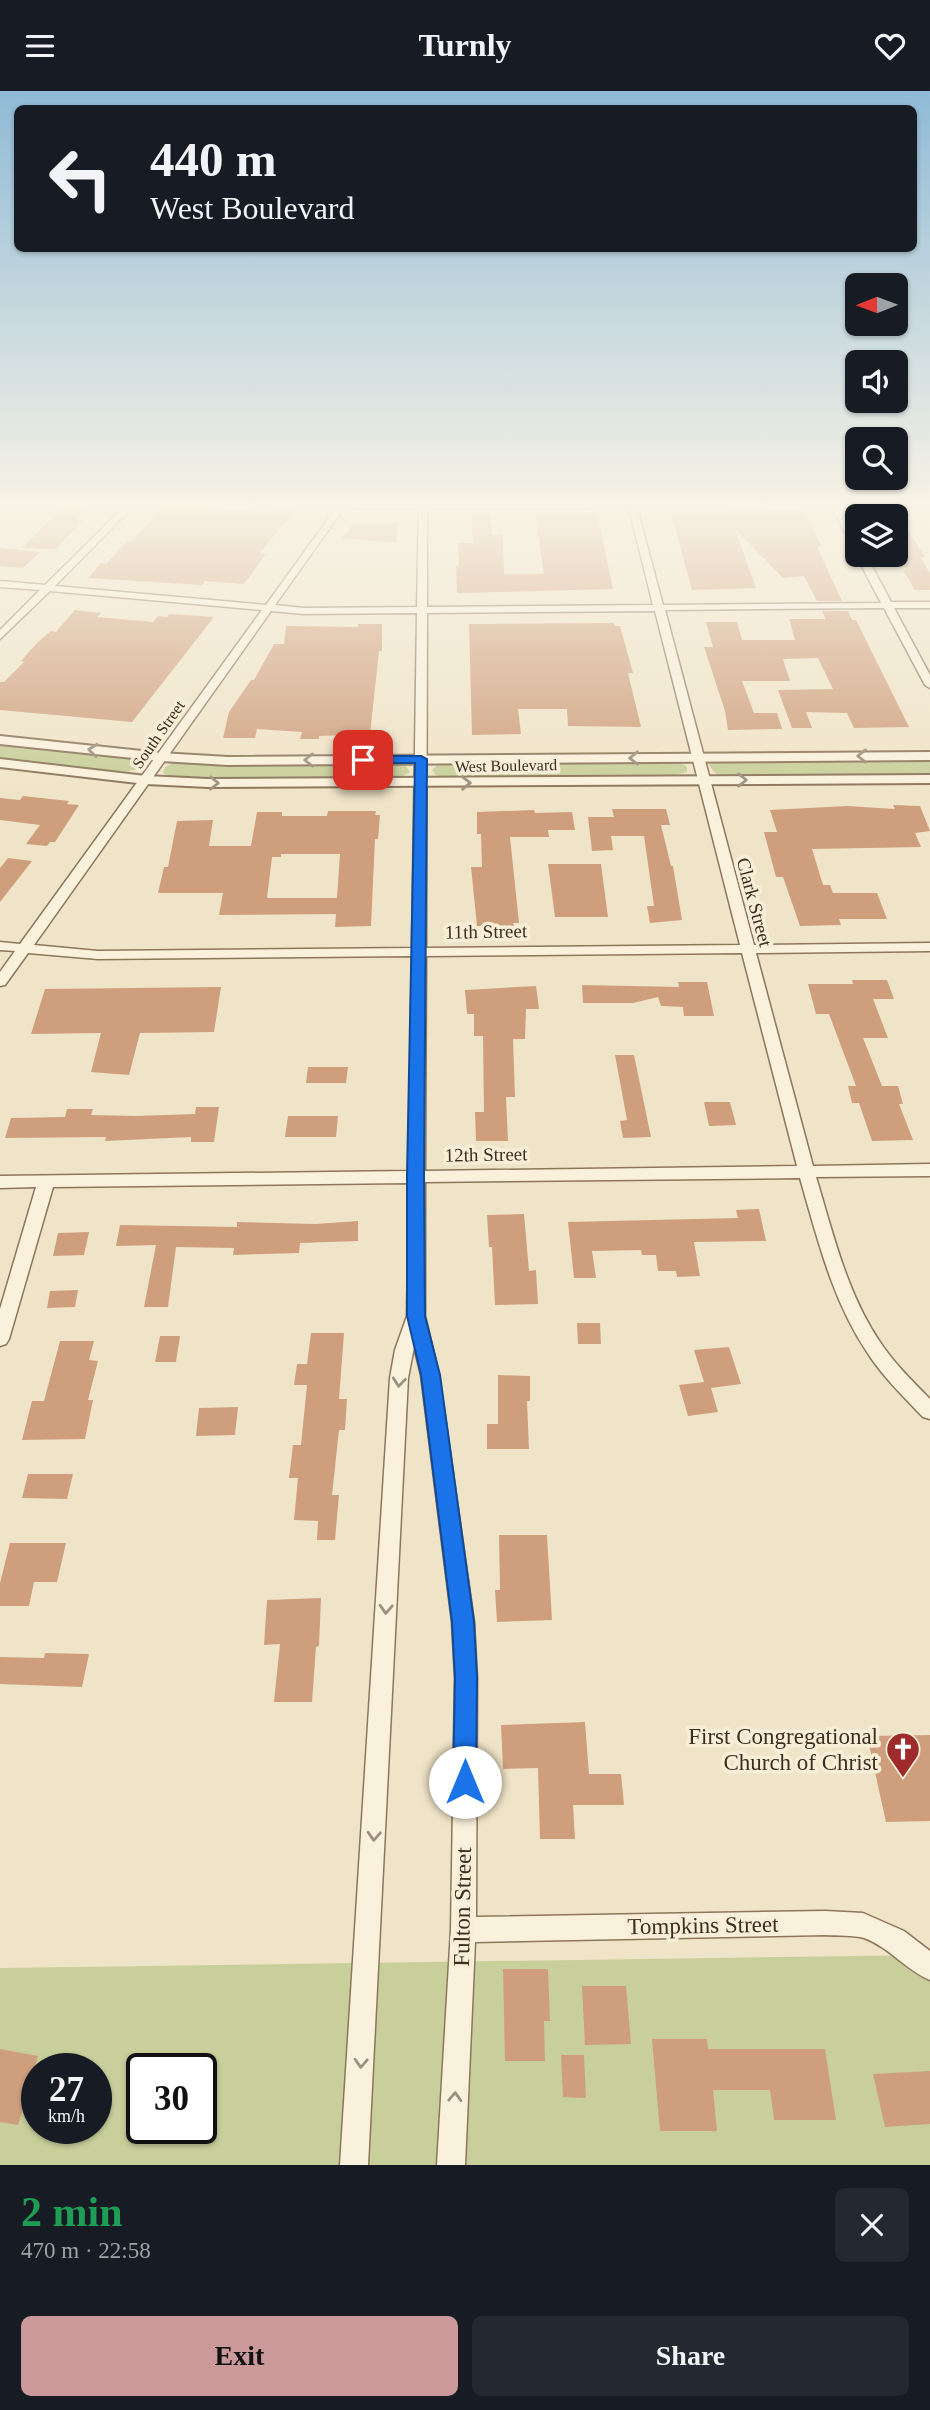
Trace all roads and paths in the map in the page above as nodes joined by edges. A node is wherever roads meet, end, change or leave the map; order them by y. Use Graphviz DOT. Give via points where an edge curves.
graph roads {
  1 [pos="36,601"];
  2 [pos="188,601"];
  3 [pos="272,601"];
  4 [pos="423,601"];
  5 [pos="656,601"];
  6 [pos="886,601"];
  7 [pos="888,605"];
  8 [pos="930,605"];
  9 [pos="658,607"];
  10 [pos="267,608"];
  11 [pos="423,609"];
  12 [pos="0,636"];
  13 [pos="930,685"];
  14 [pos="0,740"];
  15 [pos="930,755"];
  16 [pos="161,757"];
  17 [pos="698,757"];
  18 [pos="421,759"];
  19 [pos="0,763"];
  20 [pos="930,779"];
  21 [pos="146,780"];
  22 [pos="704,780"];
  23 [pos="422,783"];
  24 [pos="0,946"];
  25 [pos="930,947"];
  26 [pos="23,949"];
  27 [pos="747,949"];
  28 [pos="418,951"];
  29 [pos="0,982"];
  30 [pos="930,1170"];
  31 [pos="806,1171"];
  32 [pos="415,1176"];
  33 [pos="0,1182"];
  34 [pos="46,1182"];
  35 [pos="416,1316"];
  36 [pos="0,1339"];
  37 [pos="930,1411"];
  38 [pos="463,1930"];
  39 [pos="930,1966"];
  40 [pos="355,2165"];
  41 [pos="452,2165"];
  1 -- 12 [label="street"];
  2 -- 10 [label="street"];
  3 -- 10 [label="street, South Street"];
  4 -- 11 [label="street, Fulton Street"];
  5 -- 9 [label="street, Clark Street"];
  6 -- 7 [label="street"];
  7 -- 8 [label="street"];
  7 -- 9 [label="street"];
  7 -- 13 [label="street"];
  9 -- 11 [label="street"];
  9 -- 17 [label="street, Clark Street"];
  10 -- 11 [label="street"];
  10 -- 16 [label="street, South Street"];
  11 -- 18 [label="street, Fulton Street"];
  16 -- 14 [label="street, West Boulevard, one-way"];
  15 -- 17 [label="street, West Boulevard, one-way"];
  18 -- 16 [label="street, West Boulevard, one-way"];
  16 -- 21 [label="street, South Street"];
  17 -- 18 [label="street, West Boulevard, one-way"];
  17 -- 22 [label="street, Clark Street"];
  18 -- 23 [label="street, Fulton Street"];
  19 -- 21 [label="street, West Boulevard"];
  22 -- 20 [label="street, West Boulevard, one-way"];
  21 -- 23 [label="street, West Boulevard, one-way"];
  21 -- 26 [label="street, South Street"];
  23 -- 22 [label="street, West Boulevard, one-way"];
  22 -- 27 [label="street, Clark Street"];
  23 -- 28 [label="street, Fulton Street"];
  24 -- 26 [label="street, 11th Street"];
  25 -- 27 [label="street, 11th Street"];
  26 -- 28 [label="street, 11th Street" via="98,954"];
  26 -- 29 [label="street, South Street"];
  27 -- 28 [label="street, 11th Street"];
  27 -- 31 [label="street, Clark Street"];
  28 -- 32 [label="street, Fulton Street"];
  30 -- 31 [label="street, 12th Street"];
  31 -- 32 [label="street, 12th Street"];
  31 -- 37 [label="street, Clark Street" via="851,1307 879,1356"];
  32 -- 34 [label="street, 12th Street"];
  32 -- 35 [label="street, Fulton Street"];
  33 -- 34 [label="street, 12th Street"];
  34 -- 36 [label="street"];
  35 -- 38 [label="street, Fulton Street" via="430,1375 463,1622"];
  35 -- 40 [label="street, Fulton Street, one-way" via="399,1378"];
  38 -- 39 [label="street, Tompkins Street" via="863,1925 895,1940"];
  41 -- 38 [label="street, Fulton Street, one-way"];
}
